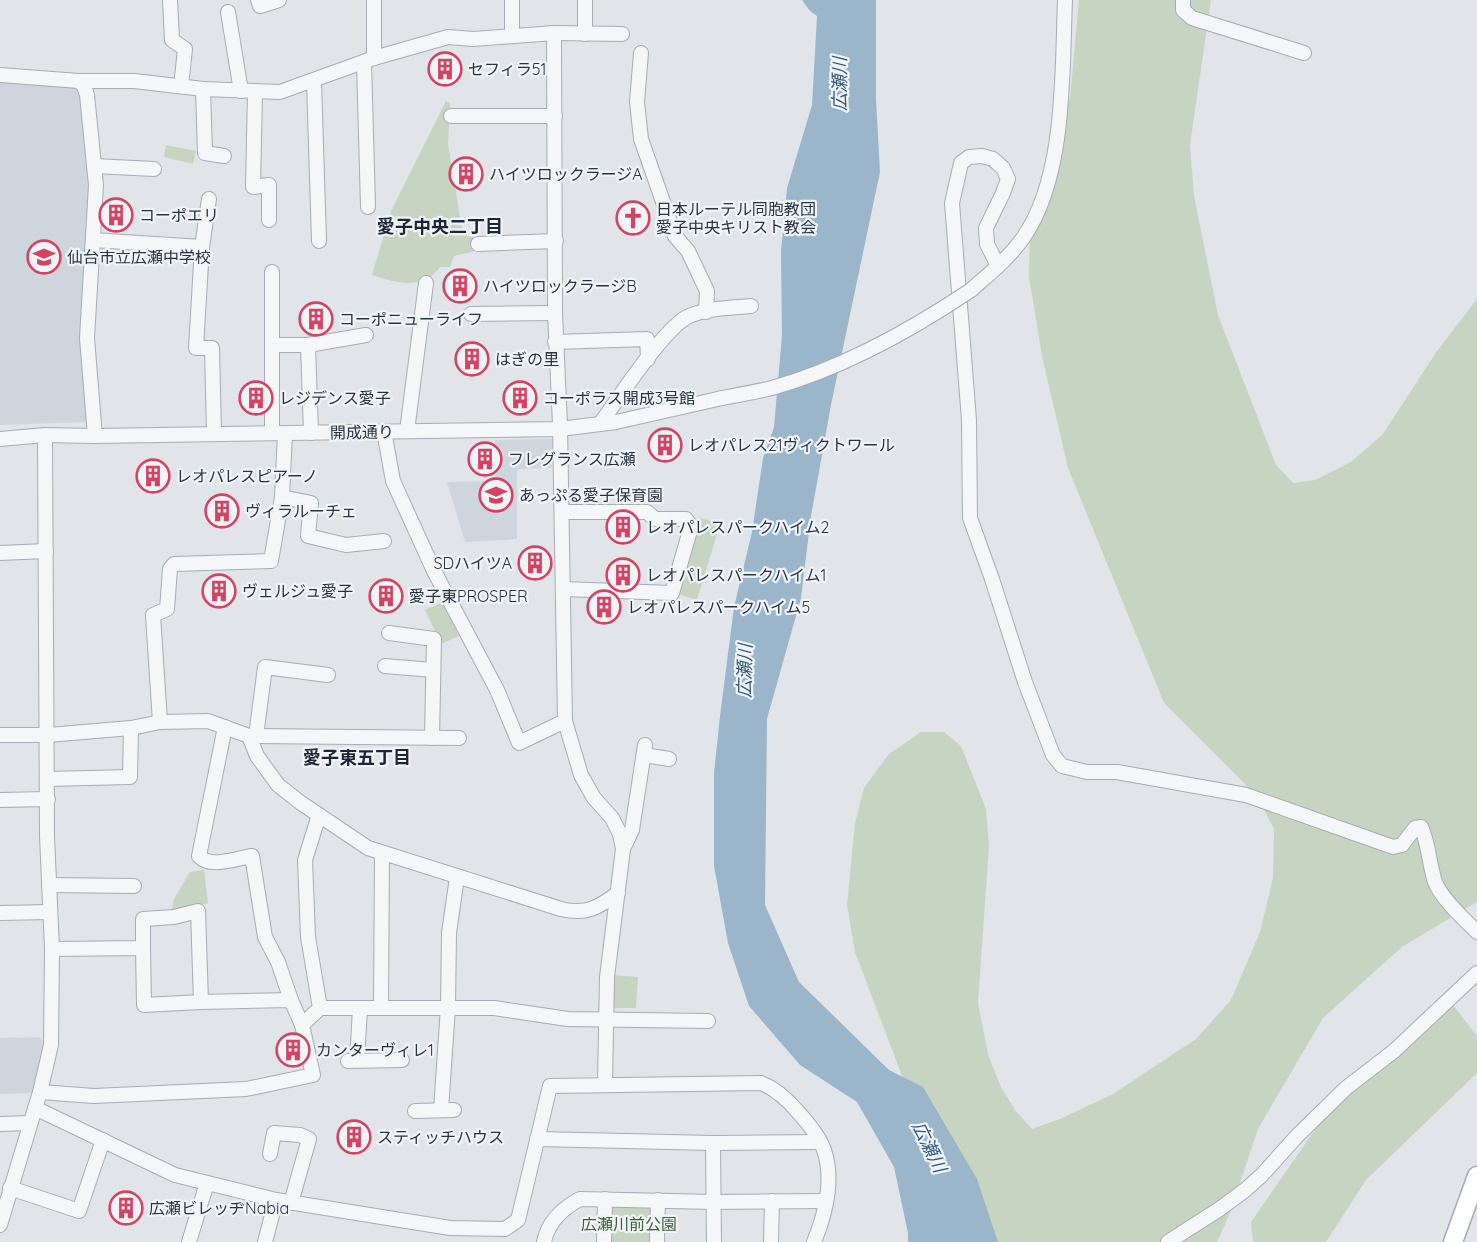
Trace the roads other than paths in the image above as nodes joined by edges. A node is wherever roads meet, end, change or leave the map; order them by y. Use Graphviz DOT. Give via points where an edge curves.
graph roads {
  1 [pos="170,0"];
  2 [pos="258,0"];
  3 [pos="279,0"];
  4 [pos="374,0"];
  5 [pos="512,0"];
  6 [pos="585,0"];
  7 [pos="1065,0"];
  8 [pos="1183,0"];
  9 [pos="228,12"];
  10 [pos="554,33"];
  11 [pos="622,33"];
  12 [pos="585,34"];
  13 [pos="512,36"];
  14 [pos="641,53"];
  15 [pos="1304,53"];
  16 [pos="369,60"];
  17 [pos="0,75"];
  18 [pos="79,81"];
  19 [pos="314,81"];
  20 [pos="181,86"];
  21 [pos="203,90"];
  22 [pos="241,91"];
  23 [pos="255,92"];
  24 [pos="452,116"];
  25 [pos="555,116"];
  26 [pos="224,156"];
  27 [pos="94,166"];
  28 [pos="154,169"];
  29 [pos="209,199"];
  30 [pos="368,207"];
  31 [pos="269,220"];
  32 [pos="93,240"];
  33 [pos="319,241"];
  34 [pos="556,241"];
  35 [pos="478,244"];
  36 [pos="202,247"];
  37 [pos="998,266"];
  38 [pos="272,272"];
  39 [pos="426,283"];
  40 [pos="751,306"];
  41 [pos="706,312"];
  42 [pos="555,313"];
  43 [pos="471,314"];
  44 [pos="366,335"];
  45 [pos="555,342"];
  46 [pos="272,345"];
  47 [pos="308,345"];
  48 [pos="648,359"];
  49 [pos="600,424"];
  50 [pos="560,429"];
  51 [pos="384,431"];
  52 [pos="407,431"];
  53 [pos="214,433"];
  54 [pos="279,433"];
  55 [pos="310,433"];
  56 [pos="45,435"];
  57 [pos="95,436"];
  58 [pos="0,440"];
  59 [pos="282,497"];
  60 [pos="562,512"];
  61 [pos="384,541"];
  62 [pos="46,551"];
  63 [pos="0,553"];
  64 [pos="563,589"];
  65 [pos="389,633"];
  66 [pos="385,666"];
  67 [pos="433,670"];
  68 [pos="328,675"];
  69 [pos="565,721"];
  70 [pos="160,722"];
  71 [pos="225,727"];
  72 [pos="131,728"];
  73 [pos="0,735"];
  74 [pos="48,735"];
  75 [pos="253,736"];
  76 [pos="432,738"];
  77 [pos="459,738"];
  78 [pos="669,759"];
  79 [pos="48,779"];
  80 [pos="48,799"];
  81 [pos="0,800"];
  82 [pos="320,815"];
  83 [pos="623,849"];
  84 [pos="382,853"];
  85 [pos="457,878"];
  86 [pos="49,885"];
  87 [pos="134,886"];
  88 [pos="618,893"];
  89 [pos="50,912"];
  90 [pos="0,913"];
  91 [pos="1477,932"];
  92 [pos="143,948"];
  93 [pos="51,949"];
  94 [pos="1477,973"];
  95 [pos="291,1000"];
  96 [pos="201,1002"];
  97 [pos="448,1007"];
  98 [pos="320,1008"];
  99 [pos="381,1008"];
  100 [pos="360,1009"];
  101 [pos="605,1018"];
  102 [pos="708,1021"];
  103 [pos="302,1025"];
  104 [pos="402,1060"];
  105 [pos="605,1084"];
  106 [pos="40,1092"];
  107 [pos="35,1108"];
  108 [pos="415,1111"];
  109 [pos="29,1123"];
  110 [pos="0,1124"];
  111 [pos="537,1139"];
  112 [pos="103,1140"];
  113 [pos="820,1142"];
  114 [pos="713,1143"];
  115 [pos="270,1154"];
  116 [pos="1477,1176"];
  117 [pos="207,1183"];
  118 [pos="6,1196"];
  119 [pos="604,1199"];
  120 [pos="276,1200"];
  121 [pos="658,1200"];
  122 [pos="772,1201"];
  123 [pos="826,1201"];
  124 [pos="714,1202"];
  125 [pos="291,1203"];
  126 [pos="0,1225"];
  127 [pos="450,1228"];
  128 [pos="189,1242"];
  129 [pos="265,1242"];
  130 [pos="447,1242"];
  131 [pos="544,1242"];
  132 [pos="604,1242"];
  133 [pos="657,1242"];
  134 [pos="714,1242"];
  135 [pos="771,1242"];
  136 [pos="814,1242"];
  137 [pos="1168,1242"];
  138 [pos="1453,1242"];
  1 -- 20 [label="street" via="172,40 185,49"];
  2 -- 3 [label="street" via="260,6"];
  4 -- 16 [label="street"];
  5 -- 13 [label="street"];
  6 -- 12 [label="street"];
  7 -- 37 [label="street, 開成通り" via="1054,162 1037,214 1023,238"];
  8 -- 15 [label="street" via="1183,10 1192,18"];
  9 -- 22 [label="street"];
  10 -- 12 [label="street"];
  10 -- 13 [label="street"];
  10 -- 25 [label="street"];
  11 -- 12 [label="street"];
  13 -- 16 [label="street" via="448,37"];
  14 -- 41 [label="street" via="637,102 641,139 675,236 688,251 707,291"];
  16 -- 19 [label="street"];
  16 -- 30 [label="street"];
  17 -- 18 [label="street"];
  18 -- 20 [label="street"];
  18 -- 27 [label="street" via="87,95"];
  19 -- 23 [label="street" via="280,92"];
  19 -- 33 [label="street"];
  20 -- 21 [label="street"];
  21 -- 22 [label="street"];
  21 -- 26 [label="street" via="201,157"];
  22 -- 23 [label="street"];
  23 -- 31 [label="street" via="253,187 269,185"];
  24 -- 25 [label="street"];
  25 -- 34 [label="street"];
  27 -- 28 [label="street"];
  27 -- 32 [label="street"];
  29 -- 36 [label="street"];
  32 -- 36 [label="street"];
  32 -- 57 [label="street" via="87,338"];
  34 -- 35 [label="street"];
  34 -- 42 [label="street"];
  36 -- 53 [label="street" via="196,348 212,348"];
  37 -- 49 [label="street, 開成通り, bridge" via="971,290 902,333 841,362 772,388"];
  37 -- 91 [label="street" via="987,244 986,228 1008,178 993,159 969,157 961,163 952,203 969,420 970,518 1024,682 1053,755 1062,766 1087,772 1117,772 1246,795 1393,847 1402,845 1420,827 1435,882"];
  38 -- 46 [label="street"];
  39 -- 52 [label="street"];
  40 -- 41 [label="street"];
  41 -- 48 [label="street" via="688,317 674,328"];
  42 -- 43 [label="street"];
  42 -- 45 [label="street"];
  44 -- 47 [label="street"];
  45 -- 48 [label="street" via="647,339"];
  45 -- 50 [label="street"];
  46 -- 47 [label="street"];
  46 -- 54 [label="street"];
  47 -- 55 [label="street"];
  48 -- 49 [label="street"];
  49 -- 50 [label="street, 開成通り"];
  50 -- 52 [label="street, 開成通り"];
  50 -- 60 [label="street"];
  51 -- 52 [label="street, 開成通り"];
  51 -- 55 [label="street, 開成通り"];
  51 -- 69 [label="street" via="393,482 434,571 497,690 519,743"];
  53 -- 54 [label="street, 開成通り"];
  53 -- 57 [label="street, 開成通り"];
  54 -- 55 [label="street, 開成通り"];
  54 -- 59 [label="street"];
  56 -- 57 [label="street, 開成通り"];
  56 -- 58 [label="street, 開成通り"];
  56 -- 62 [label="street"];
  59 -- 61 [label="street" via="311,503 308,537 346,545"];
  59 -- 70 [label="street" via="271,561 174,564 170,569 167,609 153,615"];
  60 -- 64 [label="street"];
  60 -- 64 [label="street" via="647,512 656,519 686,519 691,527 672,593"];
  62 -- 63 [label="street"];
  62 -- 74 [label="street"];
  64 -- 69 [label="street"];
  65 -- 67 [label="street" via="434,639"];
  66 -- 67 [label="street"];
  67 -- 76 [label="street"];
  68 -- 75 [label="street" via="265,667"];
  69 -- 83 [label="street" via="581,775 612,818"];
  70 -- 71 [label="street" via="208,721"];
  70 -- 72 [label="street"];
  71 -- 75 [label="street"];
  71 -- 95 [label="street" via="199,856 211,863 252,856 265,937"];
  72 -- 74 [label="street"];
  72 -- 79 [label="street" via="130,777"];
  73 -- 74 [label="street"];
  74 -- 79 [label="street"];
  75 -- 76 [label="street"];
  75 -- 82 [label="street" via="257,756 278,785"];
  76 -- 77 [label="street"];
  78 -- 83 [label="street" via="645,750 632,830"];
  79 -- 80 [label="street"];
  80 -- 81 [label="street"];
  80 -- 86 [label="street"];
  82 -- 84 [label="street" via="368,848"];
  82 -- 98 [label="street" via="305,860 308,937"];
  83 -- 88 [label="street"];
  84 -- 85 [label="street"];
  84 -- 99 [label="street"];
  85 -- 88 [label="street" via="576,913 590,910"];
  85 -- 97 [label="street" via="449,933"];
  86 -- 87 [label="street"];
  86 -- 89 [label="street"];
  88 -- 101 [label="street"];
  89 -- 90 [label="street"];
  89 -- 93 [label="street"];
  92 -- 93 [label="street"];
  92 -- 96 [label="street" via="144,1005"];
  92 -- 96 [label="street" via="142,919 198,911"];
  93 -- 106 [label="street" via="51,1045"];
  94 -- 137 [label="street" via="1394,1051 1346,1088 1244,1191"];
  95 -- 96 [label="street"];
  95 -- 103 [label="street"];
  97 -- 99 [label="street"];
  97 -- 101 [label="street" via="494,1008 568,1019"];
  97 -- 108 [label="street" via="448,1110"];
  98 -- 100 [label="street"];
  98 -- 103 [label="street"];
  99 -- 100 [label="street"];
  100 -- 104 [label="street" via="352,1060"];
  101 -- 102 [label="street"];
  101 -- 105 [label="street"];
  103 -- 106 [label="street" via="313,1075 246,1089 94,1096"];
  105 -- 111 [label="street" via="550,1086"];
  105 -- 113 [label="street" via="761,1083 792,1105"];
  106 -- 107 [label="street"];
  107 -- 109 [label="street"];
  107 -- 112 [label="street"];
  109 -- 110 [label="street"];
  109 -- 118 [label="street"];
  111 -- 114 [label="street"];
  111 -- 127 [label="street" via="518,1220 505,1229"];
  112 -- 117 [label="street" via="175,1175"];
  112 -- 118 [label="street" via="79,1211"];
  113 -- 114 [label="street"];
  113 -- 123 [label="street" via="828,1172"];
  114 -- 124 [label="street"];
  115 -- 125 [label="street" via="274,1133 309,1139"];
  116 -- 138 [label="main road"];
  117 -- 120 [label="street"];
  117 -- 128 [label="street"];
  118 -- 126 [label="street"];
  119 -- 121 [label="street"];
  119 -- 131 [label="street" via="580,1199 566,1206 550,1225"];
  119 -- 132 [label="street"];
  120 -- 125 [label="street"];
  120 -- 129 [label="street"];
  121 -- 124 [label="street"];
  121 -- 133 [label="street"];
  122 -- 123 [label="street"];
  122 -- 124 [label="street"];
  122 -- 135 [label="street"];
  123 -- 136 [label="street"];
  124 -- 134 [label="street"];
  125 -- 127 [label="street"];
  127 -- 130 [label="street"];
}
